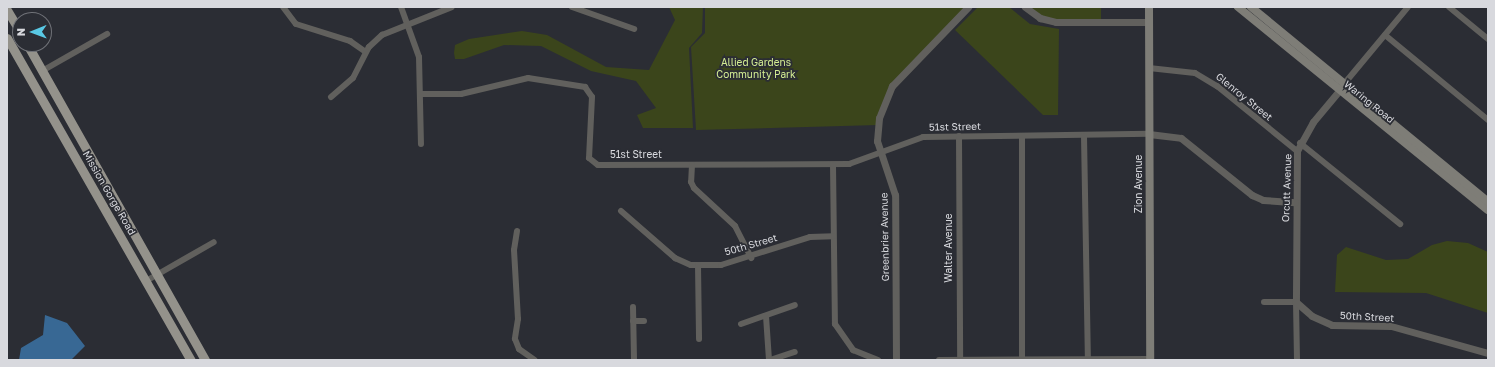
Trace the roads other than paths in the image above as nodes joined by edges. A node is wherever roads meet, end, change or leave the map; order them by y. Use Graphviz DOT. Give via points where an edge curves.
graph roads {
  1 [pos="283,7"];
  2 [pos="401,7"];
  3 [pos="452,7"];
  4 [pos="572,7"];
  5 [pos="968,7"];
  6 [pos="1025,7"];
  7 [pos="1149,7"];
  8 [pos="1238,7"];
  9 [pos="1251,7"];
  10 [pos="1408,7"];
  11 [pos="1449,7"];
  12 [pos="1149,22"];
  13 [pos="408,24"];
  14 [pos="634,29"];
  15 [pos="107,34"];
  16 [pos="1385,35"];
  17 [pos="7,38"];
  18 [pos="1488,39"];
  19 [pos="31,52"];
  20 [pos="366,52"];
  21 [pos="1149,68"];
  22 [pos="42,71"];
  23 [pos="1342,87"];
  24 [pos="420,94"];
  25 [pos="331,97"];
  26 [pos="1488,120"];
  27 [pos="1149,134"];
  28 [pos="959,136"];
  29 [pos="1022,136"];
  30 [pos="1084,136"];
  31 [pos="1300,143"];
  32 [pos="421,144"];
  33 [pos="1297,151"];
  34 [pos="882,153"];
  35 [pos="692,165"];
  36 [pos="832,165"];
  37 [pos="1295,202"];
  38 [pos="1488,202"];
  39 [pos="1488,210"];
  40 [pos="621,211"];
  41 [pos="1400,224"];
  42 [pos="517,231"];
  43 [pos="833,236"];
  44 [pos="214,242"];
  45 [pos="751,258"];
  46 [pos="698,265"];
  47 [pos="157,274"];
  48 [pos="146,280"];
  49 [pos="1264,302"];
  50 [pos="1296,302"];
  51 [pos="795,305"];
  52 [pos="633,307"];
  53 [pos="766,316"];
  54 [pos="633,321"];
  55 [pos="644,321"];
  56 [pos="741,324"];
  57 [pos="699,339"];
  58 [pos="795,352"];
  59 [pos="1488,353"];
  60 [pos="1022,359"];
  61 [pos="1088,359"];
  62 [pos="191,360"];
  63 [pos="205,360"];
  64 [pos="535,360"];
  65 [pos="634,360"];
  66 [pos="770,360"];
  67 [pos="878,360"];
  68 [pos="896,360"];
  69 [pos="938,360"];
  70 [pos="960,360"];
  71 [pos="1150,360"];
  72 [pos="1297,360"];
  1 -- 20 [label="street" via="296,24 350,41"];
  2 -- 13 [label="street"];
  3 -- 13 [label="street"];
  4 -- 14 [label="street"];
  5 -- 34 [label="street, Greenbrier Avenue" via="892,86 885,98 876,131"];
  6 -- 12 [label="street" via="1040,18 1056,22"];
  7 -- 12 [label="main road, Zion Avenue"];
  8 -- 23 [label="main road, Waring Road"];
  9 -- 23 [label="main road, Waring Road"];
  10 -- 16 [label="street, Orcutt Avenue"];
  11 -- 18 [label="street"];
  12 -- 21 [label="main road, Zion Avenue"];
  13 -- 20 [label="street" via="382,35"];
  13 -- 24 [label="street" via="419,57"];
  15 -- 22 [label="street"];
  16 -- 23 [label="street, Orcutt Avenue"];
  16 -- 26 [label="street"];
  17 -- 48 [label="main road, Mission Gorge Road"];
  19 -- 22 [label="main road, Mission Gorge Road"];
  20 -- 25 [label="street" via="353,78"];
  21 -- 27 [label="main road, Zion Avenue"];
  21 -- 33 [label="street, Glenroy Street" via="1195,73 1216,86"];
  22 -- 47 [label="main road, Mission Gorge Road"];
  23 -- 31 [label="street, Orcutt Avenue"];
  23 -- 38 [label="main road, Waring Road"];
  23 -- 39 [label="main road, Waring Road"];
  24 -- 32 [label="street"];
  24 -- 35 [label="street, 51st Street" via="461,94 528,78 585,87 592,97 589,158 598,165"];
  27 -- 30 [label="street, 51st Street"];
  27 -- 37 [label="street, 51st Street" via="1182,138 1254,196"];
  27 -- 71 [label="main road, Zion Avenue"];
  28 -- 29 [label="street, 51st Street"];
  28 -- 34 [label="street, 51st Street" via="923,137"];
  28 -- 70 [label="street, Walter Avenue"];
  29 -- 30 [label="street, 51st Street"];
  29 -- 60 [label="street"];
  30 -- 61 [label="street"];
  31 -- 33 [label="street, Orcutt Avenue"];
  31 -- 41 [label="street"];
  33 -- 37 [label="street, Orcutt Avenue"];
  34 -- 36 [label="street, 51st Street" via="849,164"];
  34 -- 68 [label="street, Greenbrier Avenue" via="895,195"];
  35 -- 36 [label="street, 51st Street"];
  35 -- 45 [label="street" via="691,182 694,188 735,226"];
  36 -- 43 [label="street"];
  37 -- 50 [label="street, Orcutt Avenue"];
  40 -- 46 [label="street, 50th Street" via="681,262"];
  42 -- 64 [label="street" via="514,250 518,319 515,339 518,349"];
  43 -- 45 [label="street, 50th Street" via="810,237"];
  43 -- 67 [label="street" via="835,324 853,350"];
  44 -- 47 [label="street"];
  45 -- 46 [label="street, 50th Street"];
  46 -- 57 [label="street"];
  47 -- 48 [label="street"];
  47 -- 63 [label="main road, Mission Gorge Road"];
  48 -- 62 [label="main road, Mission Gorge Road"];
  49 -- 50 [label="street"];
  50 -- 59 [label="street, 50th Street" via="1312,316 1332,325 1390,326"];
  50 -- 72 [label="street, Orcutt Avenue"];
  51 -- 53 [label="street"];
  52 -- 54 [label="street"];
  53 -- 56 [label="street"];
  53 -- 66 [label="street"];
  54 -- 55 [label="street"];
  54 -- 65 [label="street"];
  58 -- 66 [label="street"];
  60 -- 61 [label="street"];
  60 -- 70 [label="street"];
  61 -- 71 [label="street"];
  69 -- 70 [label="street"];
}
